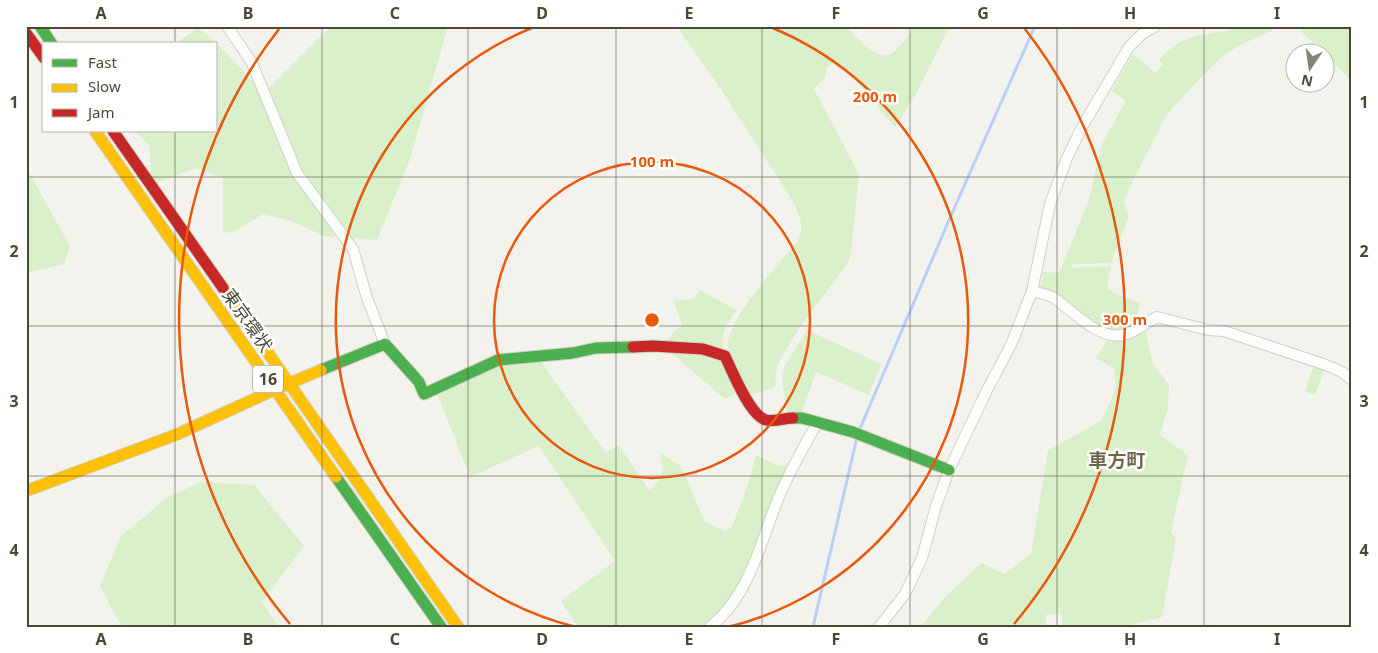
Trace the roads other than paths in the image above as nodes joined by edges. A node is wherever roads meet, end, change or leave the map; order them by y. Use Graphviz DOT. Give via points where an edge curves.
graph roads {
  1 [pos="40,26"];
  2 [pos="228,26"];
  3 [pos="1156,26"];
  4 [pos="26,33"];
  5 [pos="51,42"];
  6 [pos="42,55"];
  7 [pos="96,132"];
  8 [pos="114,132"];
  9 [pos="1032,291"];
  10 [pos="384,344"];
  11 [pos="1352,380"];
  12 [pos="290,384"];
  13 [pos="276,389"];
  14 [pos="818,422"];
  15 [pos="949,470"];
  16 [pos="26,490"];
  17 [pos="441,627"];
  18 [pos="458,627"];
  19 [pos="710,627"];
  20 [pos="879,627"];
  1 -- 5 [label="main road"];
  2 -- 10 [label="street" via="252,63 297,173 353,249"];
  3 -- 9 [label="street" via="1129,47 1067,158 1050,204"];
  4 -- 6 [label="main road"];
  7 -- 13 [label="main road, 東京環状 / 16"];
  8 -- 12 [label="main road, 東京環状 / 16"];
  9 -- 11 [label="street" via="1052,297 1074,315 1110,335 1133,332 1157,317 1224,331 1326,365"];
  9 -- 15 [label="street" via="1011,345"];
  10 -- 12 [label="main road"];
  10 -- 14 [label="main road" via="419,382 424,394 498,360 624,346 702,349 726,356 749,405 763,419 802,418"];
  12 -- 13 [label="main road"];
  12 -- 18 [label="main road, 東京環状 / 16"];
  13 -- 16 [label="main road" via="178,434"];
  13 -- 17 [label="main road, 東京環状 / 16"];
  14 -- 15 [label="main road" via="859,434"];
  14 -- 19 [label="street" via="781,492 751,571 736,598"];
  15 -- 20 [label="street" via="922,558 905,594"];
}
